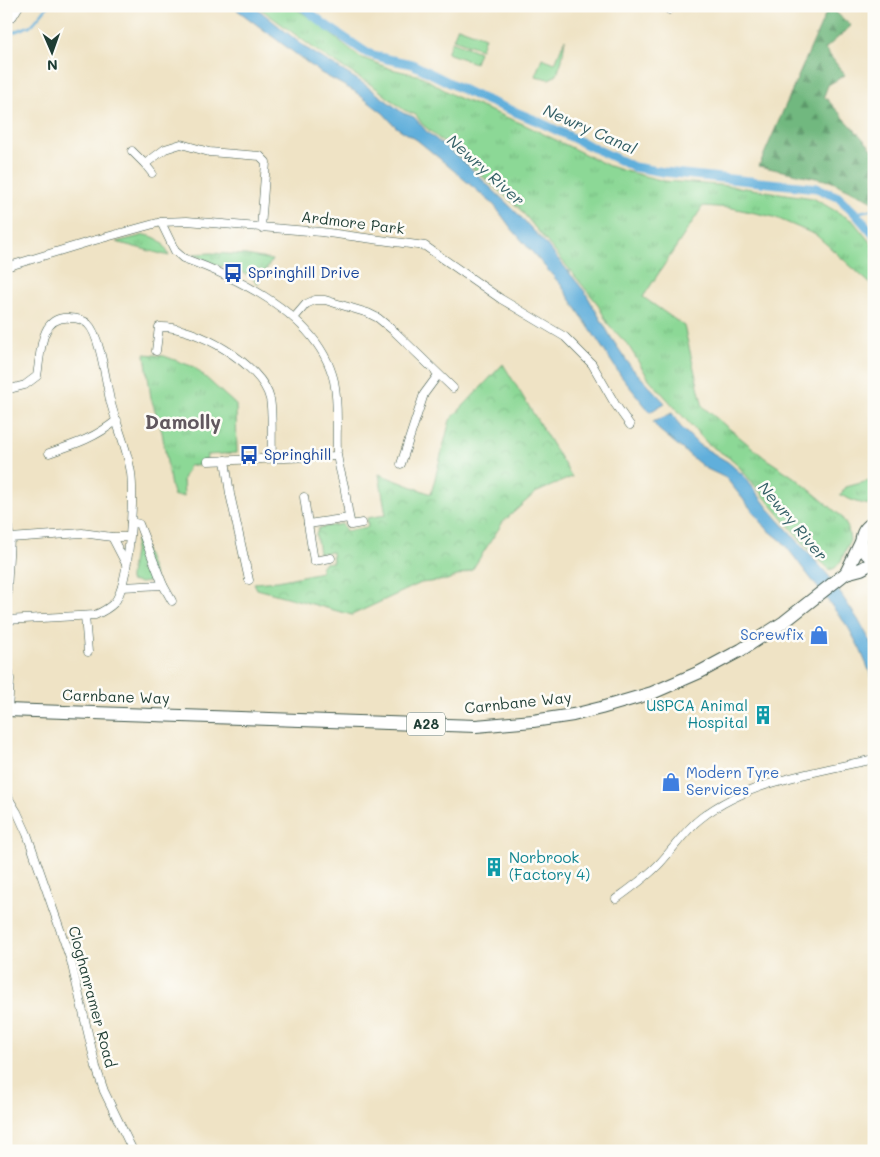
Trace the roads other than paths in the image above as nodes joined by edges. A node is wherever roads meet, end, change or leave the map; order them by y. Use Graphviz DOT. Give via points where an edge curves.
graph roads {
  1 [pos="19,6"];
  2 [pos="6,20"];
  3 [pos="132,151"];
  4 [pos="145,164"];
  5 [pos="152,172"];
  6 [pos="161,222"];
  7 [pos="261,228"];
  8 [pos="6,267"];
  9 [pos="294,318"];
  10 [pos="156,351"];
  11 [pos="438,375"];
  12 [pos="452,388"];
  13 [pos="6,390"];
  14 [pos="117,420"];
  15 [pos="630,425"];
  16 [pos="49,453"];
  17 [pos="337,456"];
  18 [pos="272,458"];
  19 [pos="224,460"];
  20 [pos="208,461"];
  21 [pos="401,464"];
  22 [pos="304,497"];
  23 [pos="6,517"];
  24 [pos="349,518"];
  25 [pos="131,522"];
  26 [pos="874,522"];
  27 [pos="362,523"];
  28 [pos="308,524"];
  29 [pos="112,537"];
  30 [pos="129,537"];
  31 [pos="10,538"];
  32 [pos="861,542"];
  33 [pos="331,558"];
  34 [pos="874,561"];
  35 [pos="126,564"];
  36 [pos="842,576"];
  37 [pos="249,580"];
  38 [pos="164,585"];
  39 [pos="122,587"];
  40 [pos="172,601"];
  41 [pos="6,609"];
  42 [pos="84,616"];
  43 [pos="6,620"];
  44 [pos="88,652"];
  45 [pos="6,656"];
  46 [pos="7,710"];
  47 [pos="874,759"];
  48 [pos="6,794"];
  49 [pos="616,899"];
  50 [pos="133,1151"];
  1 -- 2 [label="street"];
  3 -- 4 [label="street"];
  4 -- 5 [label="street"];
  4 -- 7 [label="street" via="165,148 181,144 209,152 260,156 266,162"];
  6 -- 7 [label="street, Ardmore Park" via="187,221"];
  6 -- 8 [label="street, Ardmore Park"];
  6 -- 9 [label="street" via="174,251 183,258 259,293"];
  7 -- 15 [label="street, Ardmore Park" via="425,246 501,299 565,337 592,364"];
  9 -- 11 [label="street" via="306,304 315,300 368,313 395,332"];
  9 -- 17 [label="street" via="315,341 330,366 337,400"];
  10 -- 18 [label="street" via="159,327 168,326 203,337 252,371 264,385 270,400"];
  11 -- 12 [label="street"];
  11 -- 21 [label="street" via="424,394"];
  13 -- 14 [label="street" via="25,385 37,376 46,330 57,318 73,318 84,321 92,329"];
  14 -- 16 [label="street" via="82,442"];
  14 -- 25 [label="street" via="131,471"];
  17 -- 18 [label="street"];
  17 -- 24 [label="street"];
  18 -- 19 [label="street"];
  19 -- 20 [label="street"];
  19 -- 37 [label="street"];
  22 -- 28 [label="street"];
  23 -- 31 [label="street"];
  24 -- 27 [label="street" via="351,525"];
  24 -- 28 [label="street"];
  25 -- 30 [label="street"];
  25 -- 38 [label="street" via="139,524"];
  26 -- 32 [label="highway" via="864,530"];
  28 -- 33 [label="street" via="314,561"];
  29 -- 30 [label="street"];
  29 -- 31 [label="street" via="82,533"];
  29 -- 35 [label="street"];
  30 -- 35 [label="street"];
  31 -- 41 [label="street"];
  32 -- 34 [label="highway" via="864,551"];
  32 -- 36 [label="highway"];
  34 -- 36 [label="highway"];
  35 -- 39 [label="street"];
  36 -- 46 [label="highway, Carnbane Way / A28" via="741,650 652,693 573,715 485,725 445,725"];
  38 -- 39 [label="street"];
  38 -- 40 [label="street"];
  39 -- 42 [label="street" via="115,602 105,610"];
  42 -- 43 [label="street"];
  42 -- 44 [label="street"];
  45 -- 46 [label="street" via="10,680"];
  47 -- 49 [label="street" via="752,789 724,802 700,818 660,863"];
  48 -- 50 [label="street, Cloghanramer Road" via="27,834 71,961 104,1091"];
}
